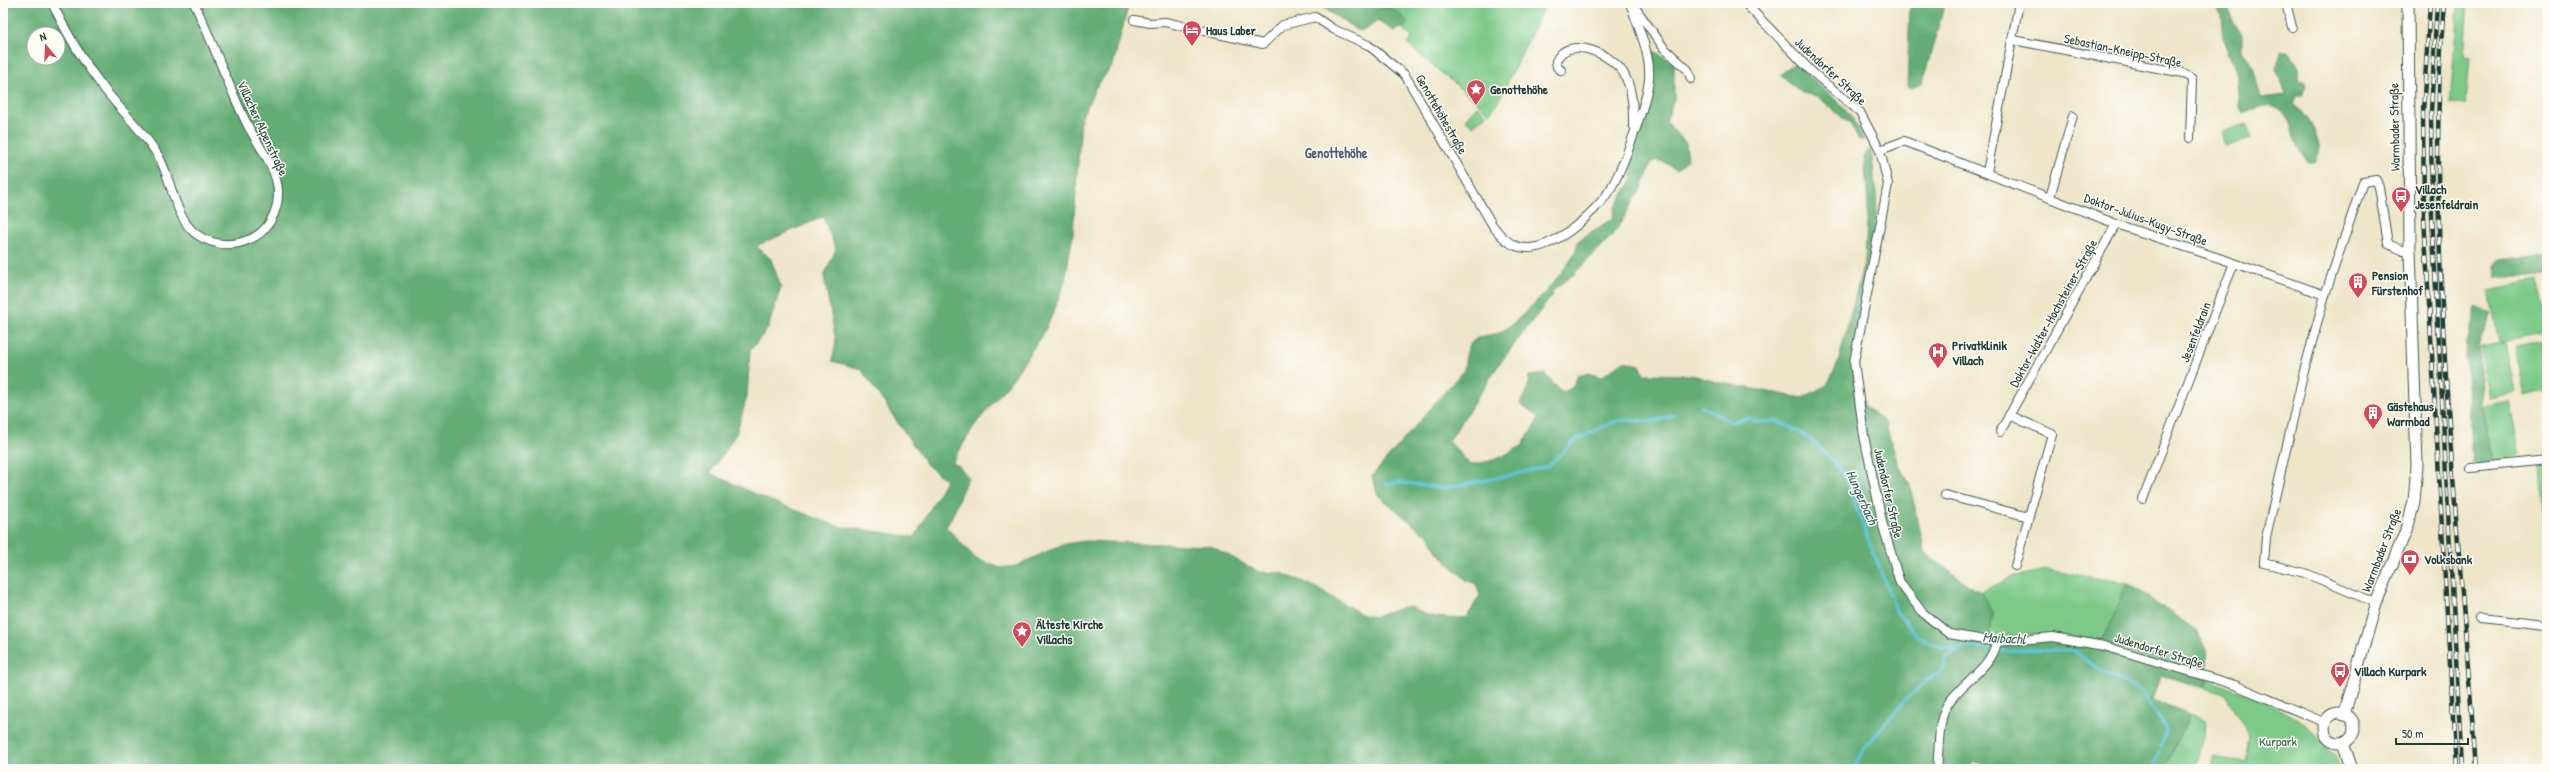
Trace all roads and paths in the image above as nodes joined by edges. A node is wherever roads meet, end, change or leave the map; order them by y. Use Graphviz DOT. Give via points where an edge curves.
graph roads {
  1 [pos="52,3"];
  2 [pos="194,3"];
  3 [pos="1631,3"];
  4 [pos="1745,3"];
  5 [pos="2019,3"];
  6 [pos="2286,3"];
  7 [pos="2408,3"];
  8 [pos="1134,20"];
  9 [pos="2292,27"];
  10 [pos="2014,40"];
  11 [pos="1562,71"];
  12 [pos="1691,79"];
  13 [pos="2073,116"];
  14 [pos="1633,134"];
  15 [pos="2190,138"];
  16 [pos="1880,150"];
  17 [pos="1987,172"];
  18 [pos="2050,197"];
  19 [pos="2116,224"];
  20 [pos="2410,250"];
  21 [pos="2234,263"];
  22 [pos="2325,295"];
  23 [pos="2009,415"];
  24 [pos="2000,432"];
  25 [pos="2547,460"];
  26 [pos="2471,468"];
  27 [pos="1945,495"];
  28 [pos="2143,499"];
  29 [pos="2029,517"];
  30 [pos="2015,566"];
  31 [pos="2376,603"];
  32 [pos="2480,618"];
  33 [pos="2547,626"];
  34 [pos="1994,647"];
  35 [pos="2344,715"];
  36 [pos="2326,723"];
  37 [pos="2343,742"];
  38 [pos="1937,769"];
  39 [pos="2352,769"];
  1 -- 2 [label="street, Villacher Alpenstraße" via="66,33 86,65 150,143 160,159 188,226 208,241 229,245 252,239 266,228 277,206 278,188 272,169 246,121"];
  3 -- 12 [label="street, Genottehöhestraße" via="1664,48 1688,70"];
  3 -- 14 [label="street, Genottehöhestraße" via="1647,53 1649,78"];
  4 -- 16 [label="street, Judendorfer Straße" via="1812,72 1860,112"];
  5 -- 10 [label="street"];
  6 -- 9 [label="street"];
  7 -- 20 [label="street, Warmbader Straße"];
  8 -- 14 [label="street, Genottehöhestraße" via="1165,22 1263,44 1283,25 1314,17 1368,45 1410,81 1488,221 1509,242 1522,248 1548,244 1571,229 1597,206 1616,179"];
  10 -- 15 [label="street, Sebastian-Kneipp-Straße" via="2184,73 2192,79"];
  10 -- 17 [label="street"];
  11 -- 14 [label="street, Genottehöhestraße" via="1556,64 1558,58 1571,49 1595,52 1614,61 1622,70 1630,89"];
  13 -- 18 [label="street"];
  16 -- 17 [label="street, Doktor-Julius-Kugy-Straße" via="1904,141"];
  16 -- 34 [label="street, Judendorfer Straße" via="1888,184 1854,362 1864,436 1883,526 1900,583 1922,612 1949,634"];
  17 -- 18 [label="street, Doktor-Julius-Kugy-Straße"];
  18 -- 19 [label="street, Doktor-Julius-Kugy-Straße"];
  19 -- 21 [label="street, Doktor-Julius-Kugy-Straße"];
  19 -- 23 [label="street, Doktor-Walter-Hochsteiner-Straße"];
  20 -- 22 [label="street" via="2402,250 2388,244 2379,187 2376,180 2363,182"];
  20 -- 31 [label="street, Warmbader Straße" via="2418,466 2408,526"];
  21 -- 22 [label="street"];
  21 -- 28 [label="street, Jesenfeldrain"];
  22 -- 31 [label="street, Warmbader Straße" via="2304,371 2266,536 2264,563 2305,573"];
  23 -- 24 [label="street, Doktor-Walter-Hochsteiner-Straße"];
  23 -- 29 [label="street" via="2052,434"];
  25 -- 26 [label="street"];
  27 -- 29 [label="street"];
  29 -- 30 [label="street"];
  31 -- 35 [label="street, Warmbader Straße"];
  32 -- 33 [label="street"];
  34 -- 36 [label="street, Judendorfer Straße" via="2053,637 2104,646 2235,685"];
  34 -- 38 [label="street" via="1990,659 1960,687 1945,709"];
  35 -- 36 [label="street" via="2335,714"];
  35 -- 37 [label="street" via="2351,720 2354,729 2351,737"];
  36 -- 37 [label="street" via="2325,732 2329,739 2336,743"];
  37 -- 39 [label="street"];
}
